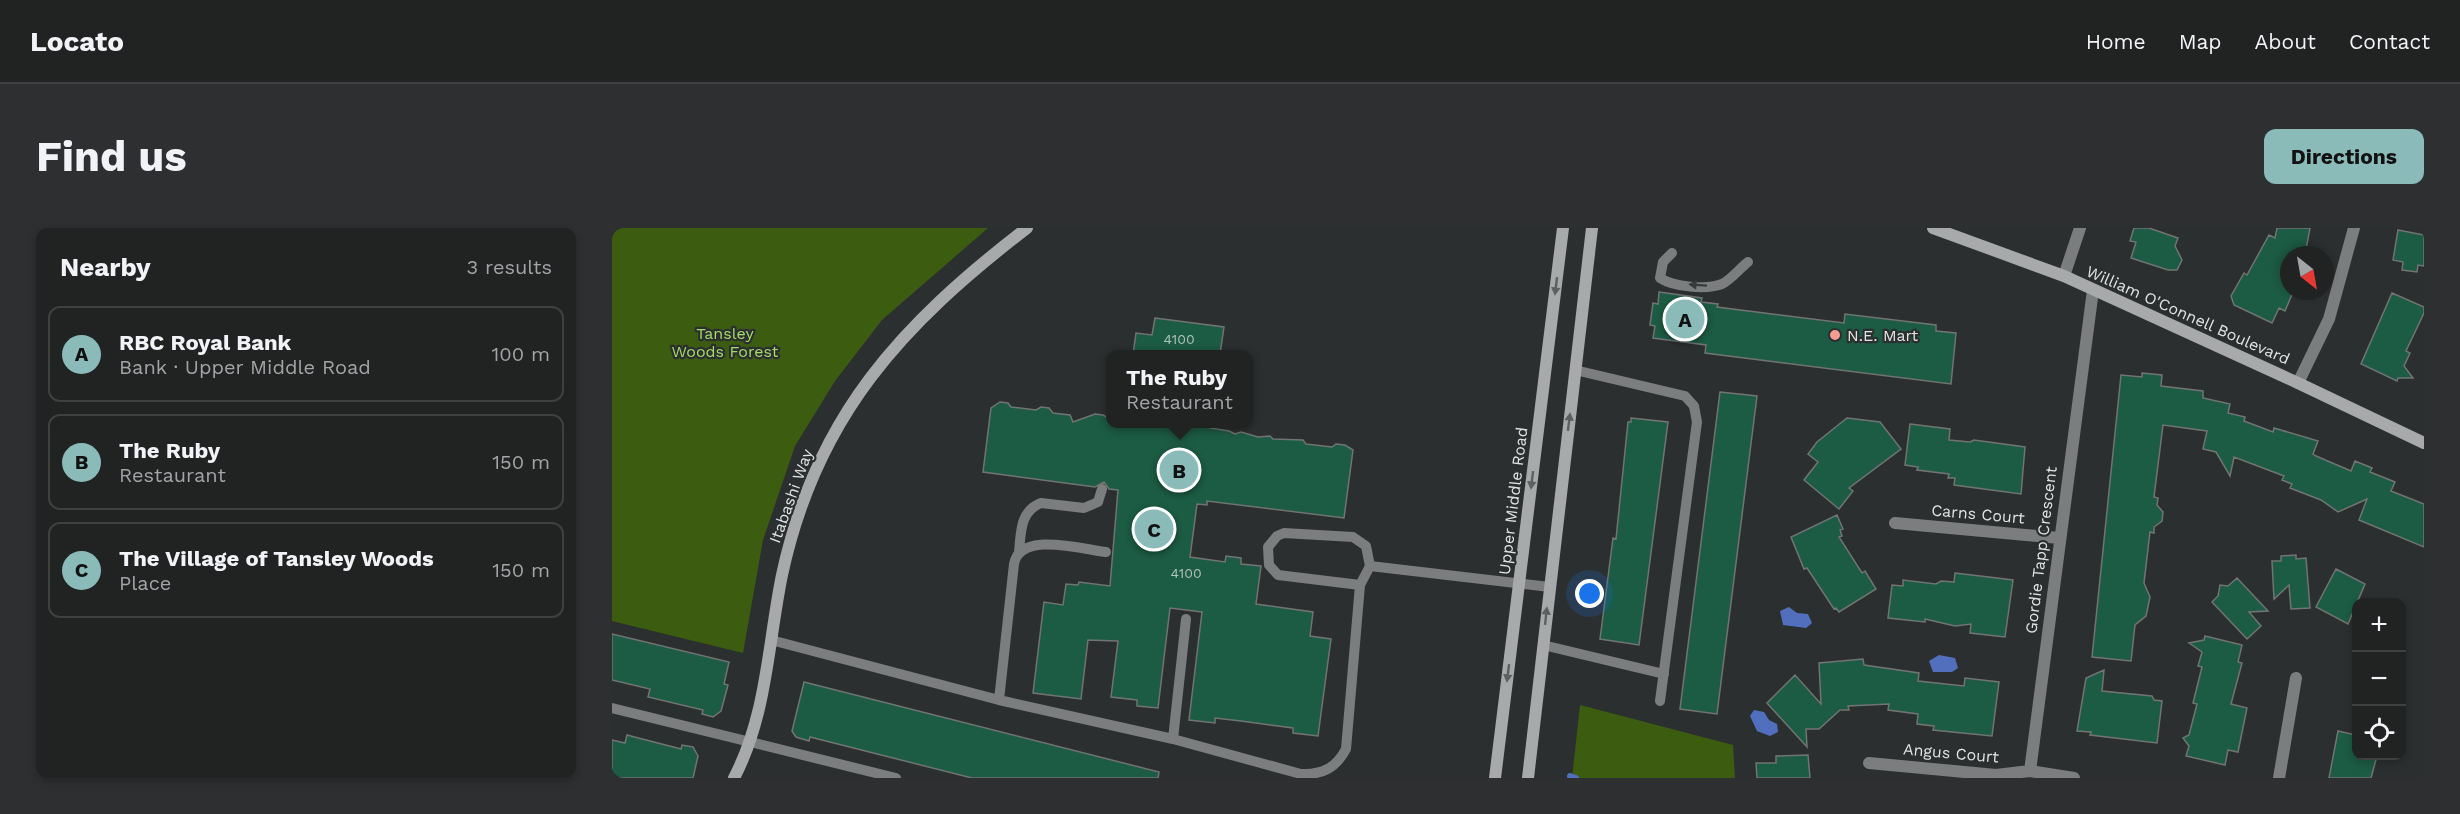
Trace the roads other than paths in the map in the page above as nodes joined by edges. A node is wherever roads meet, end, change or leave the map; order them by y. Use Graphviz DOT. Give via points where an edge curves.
graph roads {
  1 [pos="1027,228"];
  2 [pos="1563,228"];
  3 [pos="1592,228"];
  4 [pos="1933,228"];
  5 [pos="2080,228"];
  6 [pos="2354,228"];
  7 [pos="1672,253"];
  8 [pos="1748,262"];
  9 [pos="2064,276"];
  10 [pos="2093,290"];
  11 [pos="1575,370"];
  12 [pos="2298,383"];
  13 [pos="2424,443"];
  14 [pos="1102,489"];
  15 [pos="1895,523"];
  16 [pos="2059,538"];
  17 [pos="1019,552"];
  18 [pos="1106,552"];
  19 [pos="1370,566"];
  20 [pos="1519,583"];
  21 [pos="1360,585"];
  22 [pos="1550,587"];
  23 [pos="1186,619"];
  24 [pos="771,640"];
  25 [pos="1543,645"];
  26 [pos="1664,674"];
  27 [pos="2296,678"];
  28 [pos="999,700"];
  29 [pos="1660,701"];
  30 [pos="612,708"];
  31 [pos="1173,739"];
  32 [pos="749,741"];
  33 [pos="1869,763"];
  34 [pos="2030,771"];
  35 [pos="735,778"];
  36 [pos="896,778"];
  37 [pos="1495,778"];
  38 [pos="1528,778"];
  39 [pos="2074,778"];
  40 [pos="2279,778"];
  1 -- 24 [label="street, Itabashi Way" via="907,332 881,361 833,434 795,524"];
  2 -- 20 [label="street, Upper Middle Road, one-way"];
  3 -- 11 [label="street"];
  4 -- 9 [label="street, William O'Connell Boulevard"];
  5 -- 9 [label="street"];
  6 -- 12 [label="street" via="2329,319"];
  8 -- 7 [label="lane, one-way" via="1724,283 1668,283 1660,278 1663,262"];
  9 -- 10 [label="street, William O'Connell Boulevard"];
  10 -- 12 [label="street, William O'Connell Boulevard"];
  10 -- 16 [label="street, Gordie Tapp Crescent"];
  22 -- 11 [label="street, one-way"];
  11 -- 26 [label="lane" via="1685,396 1694,406 1697,422"];
  12 -- 13 [label="street, William O'Connell Boulevard"];
  14 -- 17 [label="lane" via="1098,502 1090,508 1041,503 1034,506 1024,516"];
  15 -- 16 [label="street, Carns Court"];
  16 -- 34 [label="street, Gordie Tapp Crescent"];
  17 -- 18 [label="lane" via="1038,544"];
  17 -- 28 [label="lane" via="1012,578"];
  19 -- 20 [label="lane"];
  19 -- 21 [label="lane"];
  19 -- 21 [label="lane" via="1366,546 1353,537 1284,533 1268,547 1269,565 1278,575"];
  20 -- 22 [label="lane"];
  20 -- 37 [label="street, Upper Middle Road, one-way"];
  21 -- 31 [label="lane" via="1346,749 1340,760 1317,775 1301,774"];
  25 -- 22 [label="street, one-way"];
  23 -- 31 [label="lane"];
  24 -- 28 [label="lane"];
  24 -- 32 [label="street, Itabashi Way" via="762,696"];
  25 -- 26 [label="lane"];
  25 -- 38 [label="street"];
  26 -- 29 [label="lane"];
  27 -- 40 [label="street"];
  28 -- 31 [label="lane"];
  30 -- 32 [label="lane"];
  32 -- 35 [label="street, Itabashi Way"];
  32 -- 36 [label="lane"];
  33 -- 34 [label="street, Angus Court" via="1996,775"];
  34 -- 39 [label="street"];
}
